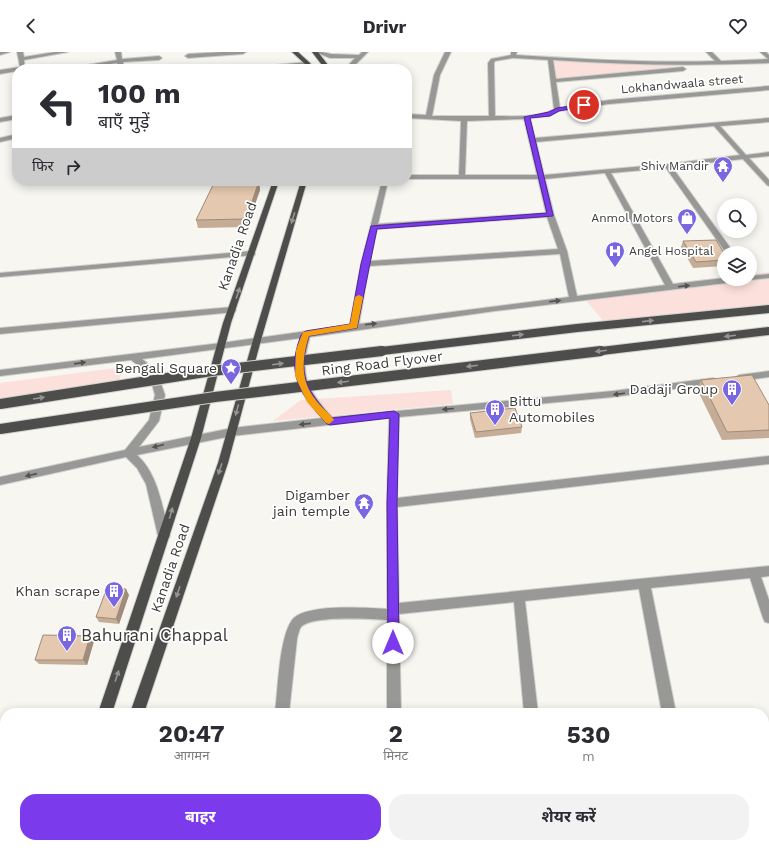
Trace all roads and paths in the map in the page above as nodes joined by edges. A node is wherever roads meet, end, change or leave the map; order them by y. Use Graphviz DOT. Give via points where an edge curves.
graph roads {
  1 [pos="7,52"];
  2 [pos="20,52"];
  3 [pos="65,52"];
  4 [pos="118,52"];
  5 [pos="243,52"];
  6 [pos="295,52"];
  7 [pos="315,52"];
  8 [pos="318,52"];
  9 [pos="365,52"];
  10 [pos="448,52"];
  11 [pos="709,52"];
  12 [pos="763,52"];
  13 [pos="0,53"];
  14 [pos="514,54"];
  15 [pos="188,56"];
  16 [pos="360,57"];
  17 [pos="159,58"];
  18 [pos="550,58"];
  19 [pos="22,59"];
  20 [pos="769,60"];
  21 [pos="120,61"];
  22 [pos="720,63"];
  23 [pos="23,64"];
  24 [pos="100,64"];
  25 [pos="120,64"];
  26 [pos="306,64"];
  27 [pos="324,64"];
  28 [pos="353,64"];
  29 [pos="694,64"];
  30 [pos="12,70"];
  31 [pos="0,72"];
  32 [pos="552,81"];
  33 [pos="769,88"];
  34 [pos="557,110"];
  35 [pos="412,116"];
  36 [pos="527,117"];
  37 [pos="12,118"];
  38 [pos="429,118"];
  39 [pos="492,118"];
  40 [pos="464,119"];
  41 [pos="0,120"];
  42 [pos="769,120"];
  43 [pos="716,124"];
  44 [pos="12,137"];
  45 [pos="0,140"];
  46 [pos="532,140"];
  47 [pos="769,154"];
  48 [pos="746,156"];
  49 [pos="668,166"];
  50 [pos="607,171"];
  51 [pos="412,177"];
  52 [pos="462,177"];
  53 [pos="541,177"];
  54 [pos="769,184"];
  55 [pos="274,186"];
  56 [pos="303,186"];
  57 [pos="384,186"];
  58 [pos="550,215"];
  59 [pos="374,227"];
  60 [pos="725,246"];
  61 [pos="563,251"];
  62 [pos="252,253"];
  63 [pos="365,264"];
  64 [pos="0,275"];
  65 [pos="769,276"];
  66 [pos="757,277"];
  67 [pos="717,282"];
  68 [pos="670,287"];
  69 [pos="574,299"];
  70 [pos="769,309"];
  71 [pos="232,310"];
  72 [pos="354,326"];
  73 [pos="0,331"];
  74 [pos="769,331"];
  75 [pos="306,334"];
  76 [pos="257,340"];
  77 [pos="221,346"];
  78 [pos="132,356"];
  79 [pos="0,373"];
  80 [pos="768,376"];
  81 [pos="0,404"];
  82 [pos="394,414"];
  83 [pos="330,421"];
  84 [pos="0,429"];
  85 [pos="232,432"];
  86 [pos="196,438"];
  87 [pos="128,453"];
  88 [pos="769,460"];
  89 [pos="0,481"];
  90 [pos="392,503"];
  91 [pos="164,536"];
  92 [pos="769,571"];
  93 [pos="754,572"];
  94 [pos="644,584"];
  95 [pos="519,596"];
  96 [pos="393,612"];
  97 [pos="769,618"];
  98 [pos="107,708"];
  99 [pos="139,708"];
  100 [pos="283,708"];
  101 [pos="394,708"];
  102 [pos="530,708"];
  103 [pos="668,708"];
  1 -- 13 [label="street"];
  2 -- 19 [label="street"];
  3 -- 19 [label="street"];
  4 -- 21 [label="street"];
  5 -- 15 [label="street"];
  6 -- 26 [label="main road"];
  7 -- 27 [label="main road"];
  8 -- 16 [label="street" via="330,56"];
  9 -- 16 [label="street"];
  10 -- 38 [label="street" via="437,74"];
  11 -- 22 [label="street"];
  12 -- 20 [label="street"];
  14 -- 18 [label="street"];
  14 -- 39 [label="street" via="493,60 491,63"];
  16 -- 28 [label="street"];
  17 -- 21 [label="street"];
  18 -- 29 [label="street"];
  18 -- 32 [label="street"];
  19 -- 23 [label="street"];
  20 -- 22 [label="street"];
  21 -- 24 [label="street"];
  21 -- 25 [label="street"];
  22 -- 29 [label="street"];
  29 -- 32 [label="street" via="680,70"];
  30 -- 31 [label="street"];
  32 -- 34 [label="street"];
  33 -- 34 [label="street, Lokhandwaala street" via="609,102"];
  34 -- 36 [label="street, Lokhandwaala street" via="550,114"];
  35 -- 38 [label="street, Lokhandwaala street"];
  36 -- 39 [label="street, Lokhandwaala street"];
  36 -- 46 [label="street"];
  37 -- 41 [label="street"];
  38 -- 40 [label="street, Lokhandwaala street"];
  39 -- 40 [label="street, Lokhandwaala street"];
  40 -- 52 [label="street"];
  42 -- 43 [label="street"];
  43 -- 46 [label="street"];
  43 -- 48 [label="street"];
  44 -- 45 [label="street"];
  46 -- 53 [label="street"];
  47 -- 48 [label="street"];
  48 -- 49 [label="street"];
  48 -- 54 [label="street"];
  49 -- 50 [label="street"];
  49 -- 60 [label="street"];
  50 -- 53 [label="street"];
  50 -- 68 [label="street"];
  51 -- 52 [label="street"];
  52 -- 53 [label="street"];
  53 -- 58 [label="street"];
  55 -- 62 [label="main road, Kanadia Road"];
  56 -- 76 [label="main road, Kanadia Road, one-way"];
  57 -- 59 [label="street"];
  58 -- 59 [label="street"];
  58 -- 61 [label="street"];
  59 -- 63 [label="street"];
  61 -- 63 [label="street"];
  61 -- 69 [label="street"];
  62 -- 64 [label="street"];
  71 -- 62 [label="main road, Kanadia Road, one-way"];
  63 -- 72 [label="street"];
  65 -- 66 [label="street"];
  68 -- 67 [label="street, one-way"];
  68 -- 69 [label="street"];
  72 -- 69 [label="street, one-way"];
  81 -- 70 [label="main road, Ring Road Flyover, one-way, bridge" via="212,371 577,328"];
  71 -- 73 [label="street"];
  71 -- 77 [label="main road, Kanadia Road"];
  72 -- 75 [label="street"];
  74 -- 84 [label="main road, Ring Road Flyover, one-way, bridge" via="214,397"];
  75 -- 76 [label="street"];
  75 -- 83 [label="street" via="300,350 299,376 310,400"];
  76 -- 77 [label="street"];
  76 -- 85 [label="main road, Kanadia Road, one-way"];
  77 -- 78 [label="street"];
  77 -- 86 [label="main road, Kanadia Road"];
  79 -- 78 [label="street, one-way"];
  78 -- 87 [label="street" via="152,372 160,395 154,421"];
  80 -- 82 [label="street, one-way" via="614,394"];
  82 -- 83 [label="street"];
  82 -- 90 [label="street"];
  83 -- 85 [label="street, one-way"];
  85 -- 86 [label="street"];
  85 -- 99 [label="main road, Kanadia Road, one-way"];
  86 -- 87 [label="street, one-way"];
  91 -- 86 [label="main road, Kanadia Road, one-way"];
  87 -- 89 [label="street, one-way"];
  87 -- 91 [label="street" via="141,465 151,484"];
  88 -- 90 [label="street"];
  90 -- 96 [label="street"];
  98 -- 91 [label="main road, Kanadia Road, one-way"];
  92 -- 93 [label="street"];
  93 -- 94 [label="street"];
  93 -- 97 [label="street"];
  94 -- 95 [label="street"];
  94 -- 103 [label="street"];
  95 -- 96 [label="street"];
  95 -- 102 [label="street"];
  96 -- 100 [label="street" via="322,614 303,618 296,623 291,636"];
  96 -- 101 [label="street"];
}
